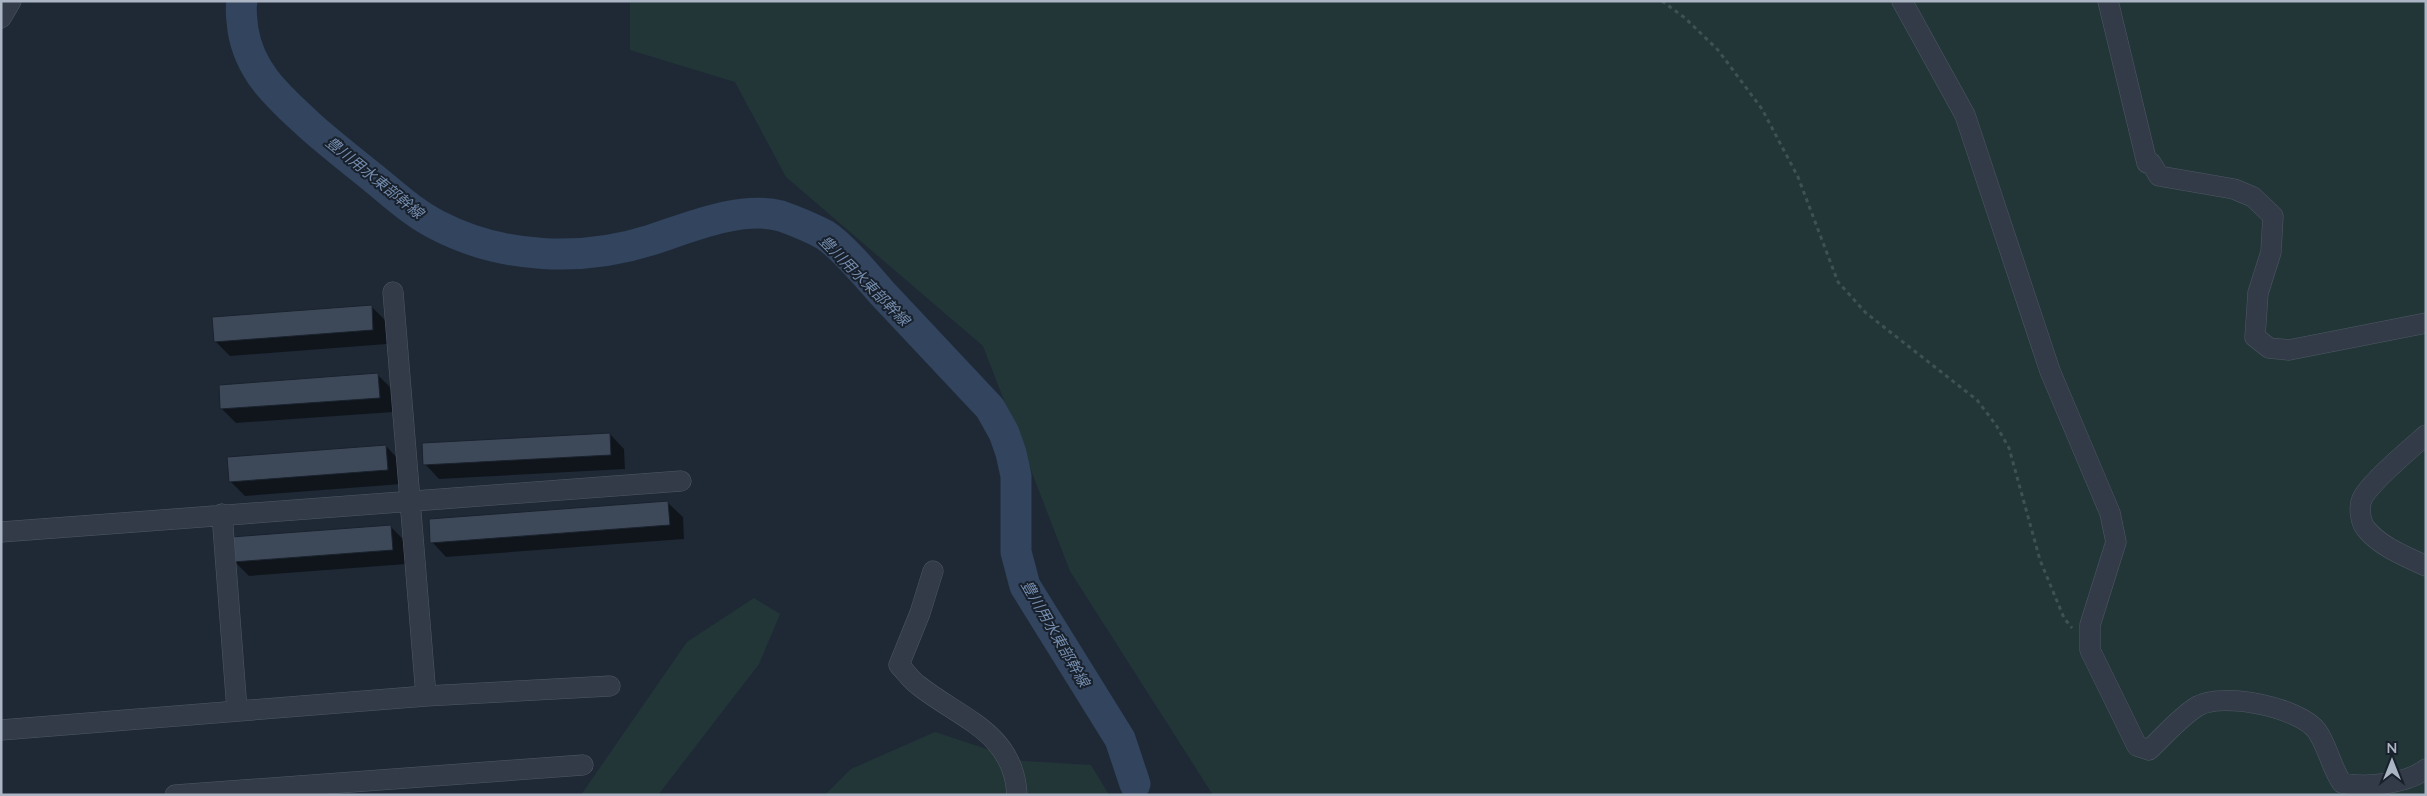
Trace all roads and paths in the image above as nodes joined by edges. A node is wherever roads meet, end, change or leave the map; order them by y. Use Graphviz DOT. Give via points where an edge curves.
graph roads {
  1 [pos="11,1"];
  2 [pos="1662,1"];
  3 [pos="1902,1"];
  4 [pos="2108,1"];
  5 [pos="1,18"];
  6 [pos="393,292"];
  7 [pos="2426,323"];
  8 [pos="2426,434"];
  9 [pos="681,482"];
  10 [pos="410,503"];
  11 [pos="222,514"];
  12 [pos="1,532"];
  13 [pos="2426,566"];
  14 [pos="933,571"];
  15 [pos="2090,650"];
  16 [pos="610,686"];
  17 [pos="426,696"];
  18 [pos="237,710"];
  19 [pos="1,730"];
  20 [pos="583,765"];
  21 [pos="2426,769"];
  22 [pos="175,795"];
  23 [pos="1017,795"];
  1 -- 5 [label="street"];
  2 -- 15 [label="path" via="1718,50 1762,109 1798,177 1838,282 1866,313 1976,400 1996,425 2009,448 2040,560 2064,618"];
  3 -- 15 [label="street" via="1965,115 2050,371 2110,513 2116,542 2090,625"];
  4 -- 7 [label="street" via="2147,162 2159,176 2234,189 2253,197 2273,216 2271,252 2258,293 2255,337 2269,348 2289,350"];
  6 -- 10 [label="street"];
  8 -- 13 [label="street" via="2380,478 2363,497 2361,506 2366,530 2396,552"];
  9 -- 10 [label="street"];
  10 -- 11 [label="street"];
  10 -- 17 [label="street"];
  11 -- 12 [label="street"];
  11 -- 18 [label="street"];
  14 -- 23 [label="street" via="899,665 916,684 997,741 1016,778"];
  15 -- 21 [label="street" via="2137,746 2143,750 2149,750 2196,707 2208,702 2253,702 2300,718 2317,731 2342,783 2383,785"];
  16 -- 17 [label="street"];
  17 -- 18 [label="street"];
  18 -- 19 [label="street"];
  20 -- 22 [label="street"];
}
